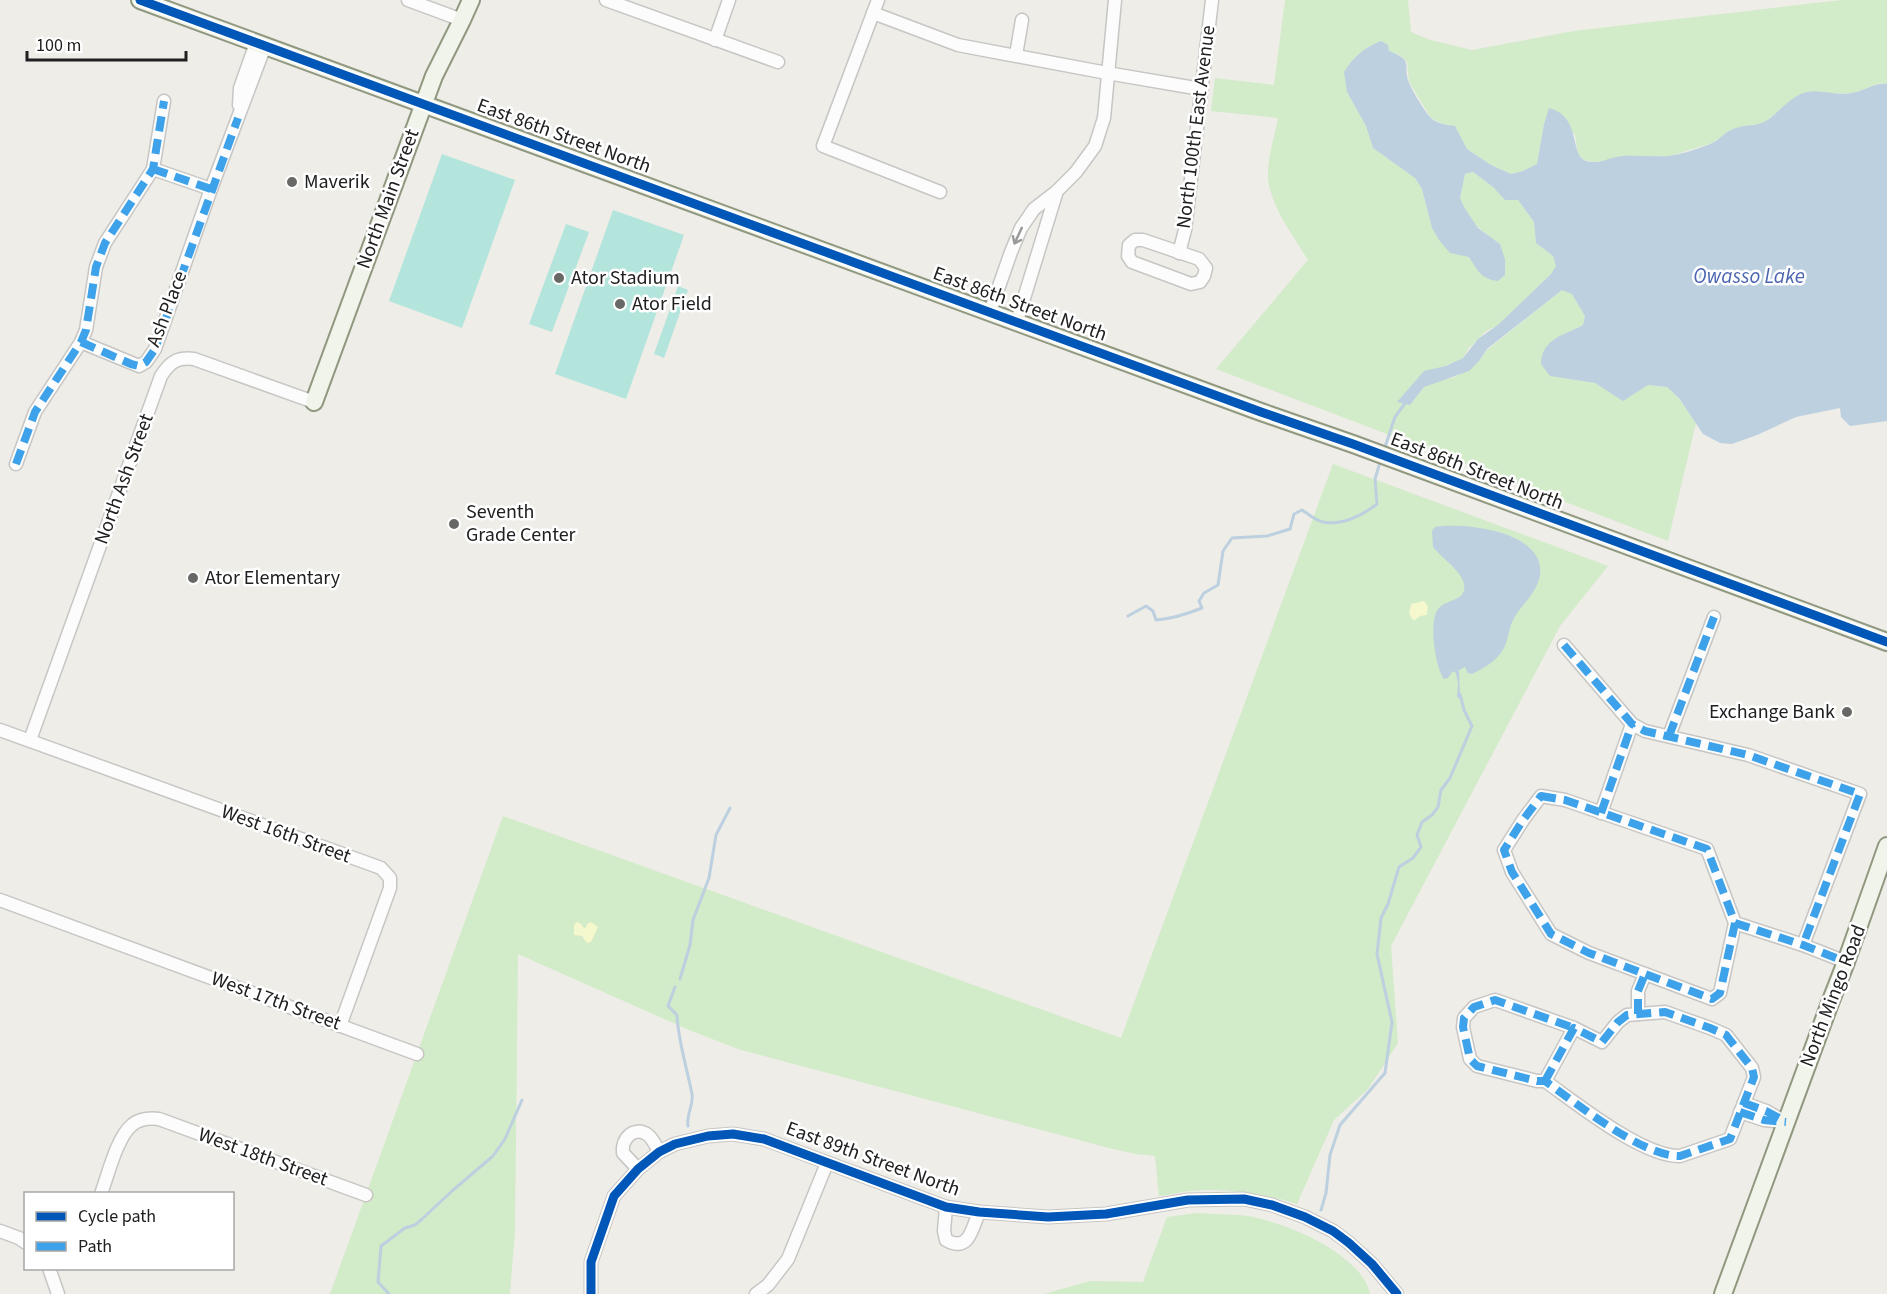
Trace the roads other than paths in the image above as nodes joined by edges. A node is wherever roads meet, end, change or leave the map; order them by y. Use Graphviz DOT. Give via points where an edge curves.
graph roads {
  1 [pos="140,0"];
  2 [pos="408,0"];
  3 [pos="471,0"];
  4 [pos="606,0"];
  5 [pos="729,0"];
  6 [pos="878,0"];
  7 [pos="1115,0"];
  8 [pos="1212,0"];
  9 [pos="873,13"];
  10 [pos="462,20"];
  11 [pos="1022,20"];
  12 [pos="715,40"];
  13 [pos="261,45"];
  14 [pos="1016,55"];
  15 [pos="778,62"];
  16 [pos="1107,73"];
  17 [pos="1201,89"];
  18 [pos="164,101"];
  19 [pos="423,104"];
  20 [pos="153,168"];
  21 [pos="211,189"];
  22 [pos="940,192"];
  23 [pos="1056,192"];
  24 [pos="1179,253"];
  25 [pos="990,312"];
  26 [pos="1017,321"];
  27 [pos="81,342"];
  28 [pos="314,402"];
  29 [pos="16,464"];
  30 [pos="1714,617"];
  31 [pos="1887,642"];
  32 [pos="1564,645"];
  33 [pos="1632,724"];
  34 [pos="0,730"];
  35 [pos="1670,736"];
  36 [pos="30,741"];
  37 [pos="1602,813"];
  38 [pos="1887,846"];
  39 [pos="0,900"];
  40 [pos="1735,923"];
  41 [pos="1803,945"];
  42 [pos="1846,962"];
  43 [pos="1645,974"];
  44 [pos="1638,1014"];
  45 [pos="340,1026"];
  46 [pos="1574,1028"];
  47 [pos="417,1054"];
  48 [pos="1545,1081"];
  49 [pos="1742,1107"];
  50 [pos="1786,1122"];
  51 [pos="659,1152"];
  52 [pos="827,1162"];
  53 [pos="638,1168"];
  54 [pos="102,1192"];
  55 [pos="366,1195"];
  56 [pos="946,1207"];
  57 [pos="979,1212"];
  58 [pos="0,1231"];
  59 [pos="24,1242"];
  60 [pos="51,1270"];
  61 [pos="58,1294"];
  62 [pos="591,1294"];
  63 [pos="756,1294"];
  64 [pos="1397,1294"];
  65 [pos="1723,1294"];
  1 -- 13 [label="street, East 86th Street North"];
  2 -- 10 [label="street"];
  3 -- 10 [label="street, North Main Street"];
  4 -- 12 [label="street"];
  5 -- 12 [label="street"];
  6 -- 9 [label="street"];
  7 -- 16 [label="street"];
  8 -- 17 [label="street, North 100th East Avenue"];
  9 -- 14 [label="street" via="944,41"];
  9 -- 22 [label="street" via="824,146"];
  10 -- 19 [label="street, North Main Street"];
  11 -- 14 [label="street"];
  12 -- 15 [label="street"];
  13 -- 19 [label="street, East 86th Street North"];
  13 -- 21 [label="street, Ash Place"];
  14 -- 16 [label="street"];
  16 -- 17 [label="street"];
  16 -- 23 [label="street" via="1104,117 1095,146"];
  17 -- 24 [label="street, North 100th East Avenue"];
  18 -- 20 [label="street"];
  19 -- 25 [label="street, East 86th Street North"];
  19 -- 28 [label="street, North Main Street"];
  20 -- 21 [label="street"];
  20 -- 27 [label="street" via="105,243 94,275"];
  21 -- 27 [label="street, Ash Place" via="154,350 146,362 140,366 131,364"];
  23 -- 25 [label="street, one-way" via="1034,209 1022,228"];
  23 -- 26 [label="street"];
  24 -- 24 [label="street" via="1135,240 1129,245 1128,256 1132,262 1191,284 1200,282 1206,268 1199,260"];
  25 -- 26 [label="street, East 86th Street North"];
  26 -- 31 [label="street, East 86th Street North"];
  27 -- 29 [label="street" via="35,412"];
  28 -- 36 [label="street, North Ash Street" via="194,359 176,360 166,368"];
  30 -- 35 [label="street"];
  32 -- 33 [label="street"];
  33 -- 35 [label="street"];
  33 -- 37 [label="street"];
  34 -- 36 [label="street, West 16th Street"];
  35 -- 41 [label="street" via="1748,755 1860,794"];
  36 -- 45 [label="street, West 16th Street" via="381,868 390,878 390,888"];
  37 -- 40 [label="street" via="1707,849"];
  37 -- 43 [label="street" via="1541,796 1504,850 1512,872 1551,934"];
  38 -- 42 [label="street, North Mingo Road"];
  39 -- 45 [label="street, West 17th Street"];
  40 -- 41 [label="street"];
  40 -- 43 [label="street" via="1720,993 1712,999"];
  41 -- 42 [label="street"];
  42 -- 50 [label="street, North Mingo Road"];
  43 -- 44 [label="street" via="1638,991"];
  44 -- 46 [label="street" via="1618,1022 1602,1042"];
  44 -- 49 [label="street" via="1665,1012 1726,1035 1752,1068 1754,1077"];
  45 -- 47 [label="street, West 17th Street"];
  46 -- 48 [label="street"];
  46 -- 48 [label="street" via="1495,1000 1474,1007 1464,1018 1470,1059 1477,1066"];
  48 -- 49 [label="street" via="1636,1143 1671,1156 1730,1139"];
  49 -- 50 [label="street" via="1764,1120"];
  50 -- 65 [label="street, North Mingo Road"];
  51 -- 52 [label="street, East 89th Street North" via="675,1144 733,1134 764,1139"];
  51 -- 53 [label="street, East 89th Street North"];
  51 -- 53 [label="street" via="644,1133 629,1135 623,1143 623,1153"];
  52 -- 56 [label="street, East 89th Street North"];
  52 -- 63 [label="street" via="788,1259"];
  53 -- 62 [label="street, East 89th Street North" via="614,1196 591,1262"];
  54 -- 55 [label="street, West 18th Street" via="125,1133 131,1125 150,1118"];
  56 -- 57 [label="street, East 89th Street North"];
  56 -- 57 [label="street" via="944,1231 946,1240 953,1244 968,1240"];
  57 -- 64 [label="street, East 89th Street North" via="1048,1217 1106,1214 1188,1200 1244,1199 1272,1205 1333,1231 1372,1264"];
  58 -- 59 [label="street"];
  60 -- 61 [label="street"];
}
